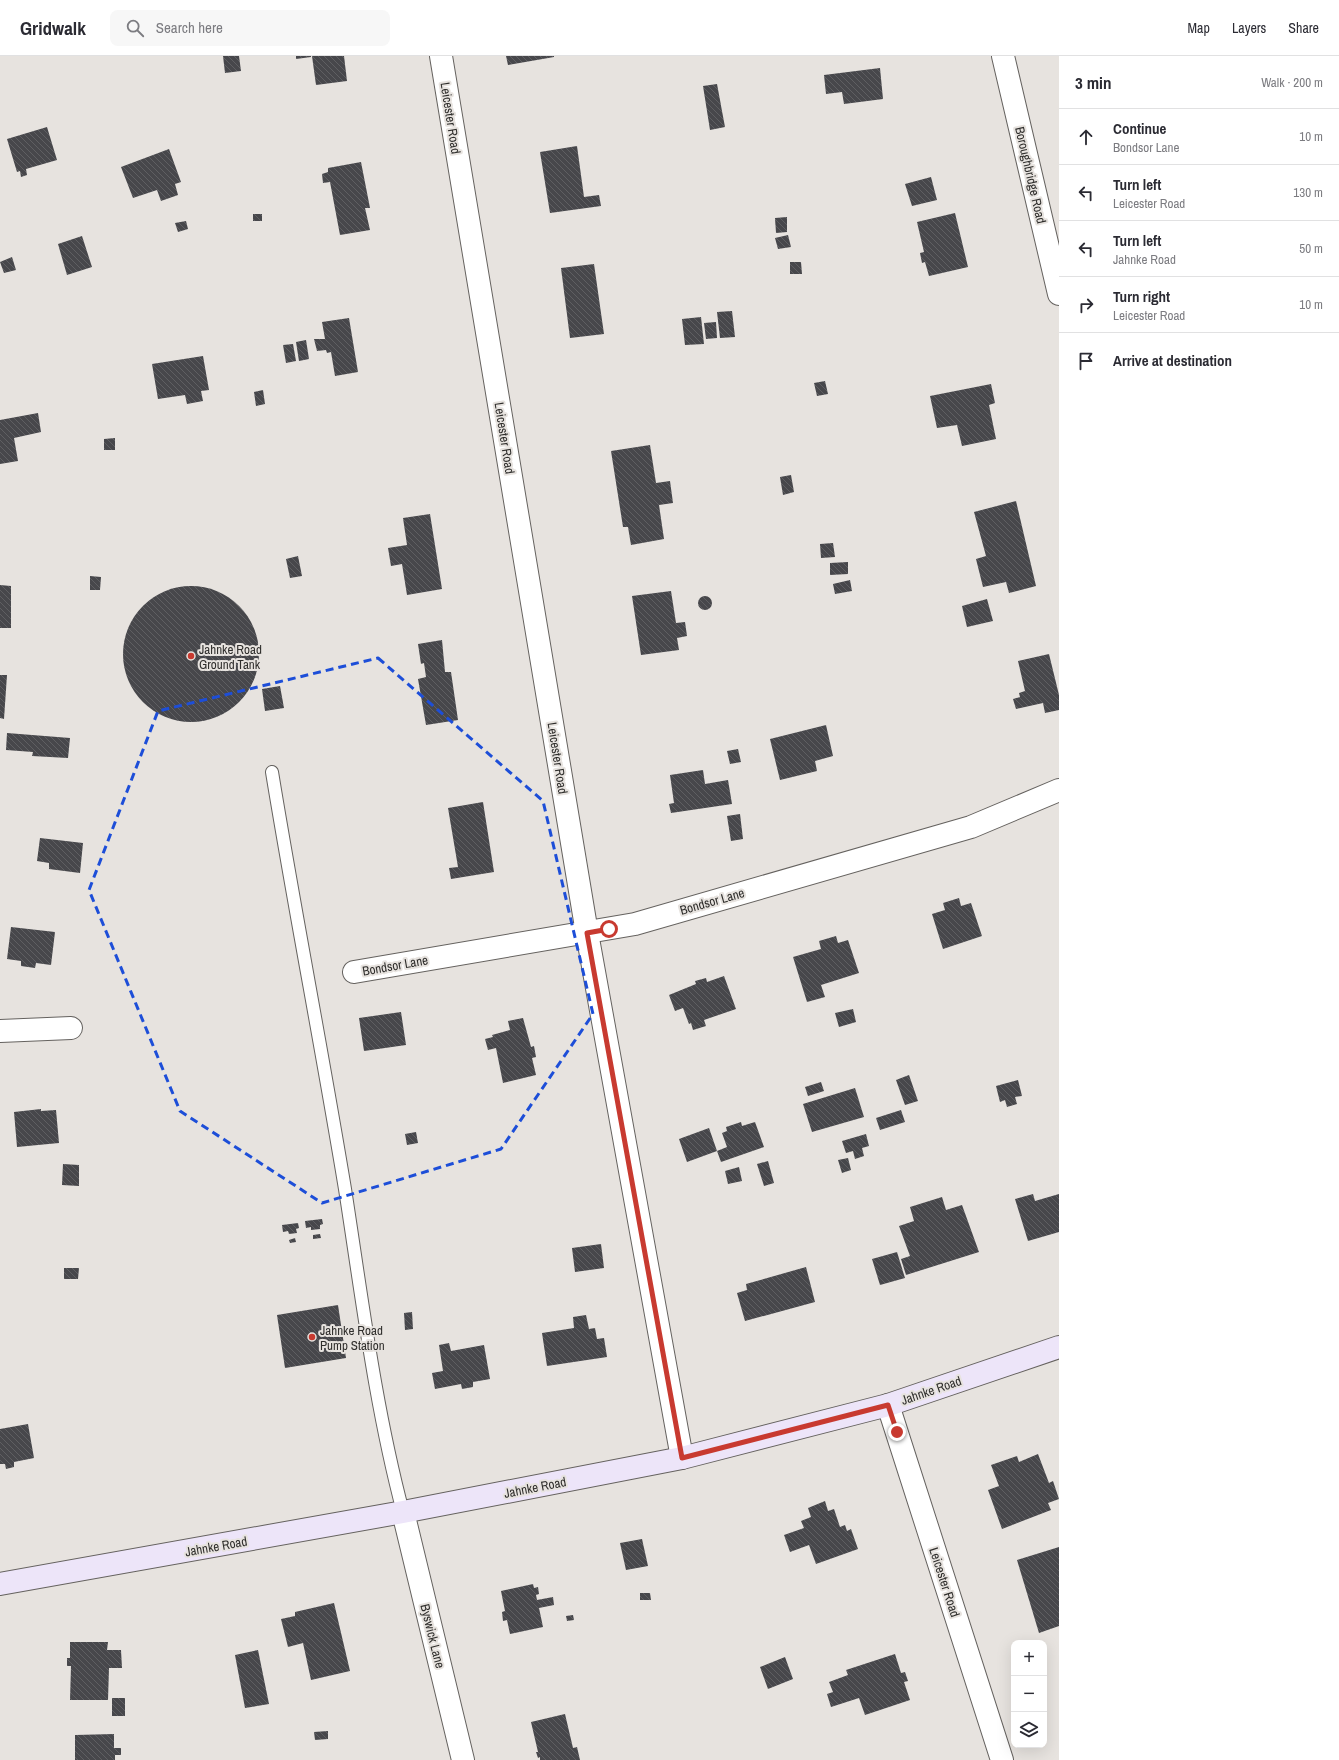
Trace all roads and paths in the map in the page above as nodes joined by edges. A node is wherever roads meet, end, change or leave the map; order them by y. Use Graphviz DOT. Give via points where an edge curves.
graph roads {
  1 [pos="441,56"];
  2 [pos="1002,56"];
  3 [pos="1059,294"];
  4 [pos="272,772"];
  5 [pos="1059,790"];
  6 [pos="587,933"];
  7 [pos="354,972"];
  8 [pos="71,1028"];
  9 [pos="0,1031"];
  10 [pos="1059,1347"];
  11 [pos="888,1405"];
  12 [pos="682,1458"];
  13 [pos="403,1512"];
  14 [pos="0,1584"];
  15 [pos="463,1760"];
  16 [pos="1002,1760"];
  1 -- 6 [label="street, Leicester Road"];
  2 -- 3 [label="street, Boroughbridge Road"];
  4 -- 13 [label="lane" via="344,1189 376,1395"];
  5 -- 6 [label="street, Bondsor Lane" via="971,827 635,924"];
  6 -- 7 [label="street, Bondsor Lane"];
  6 -- 12 [label="street, Leicester Road"];
  8 -- 9 [label="street"];
  10 -- 11 [label="main road, Jahnke Road"];
  11 -- 12 [label="main road, Jahnke Road"];
  11 -- 16 [label="street, Leicester Road"];
  12 -- 13 [label="main road, Jahnke Road"];
  13 -- 14 [label="main road, Jahnke Road"];
  13 -- 15 [label="street, Byswick Lane"];
}
